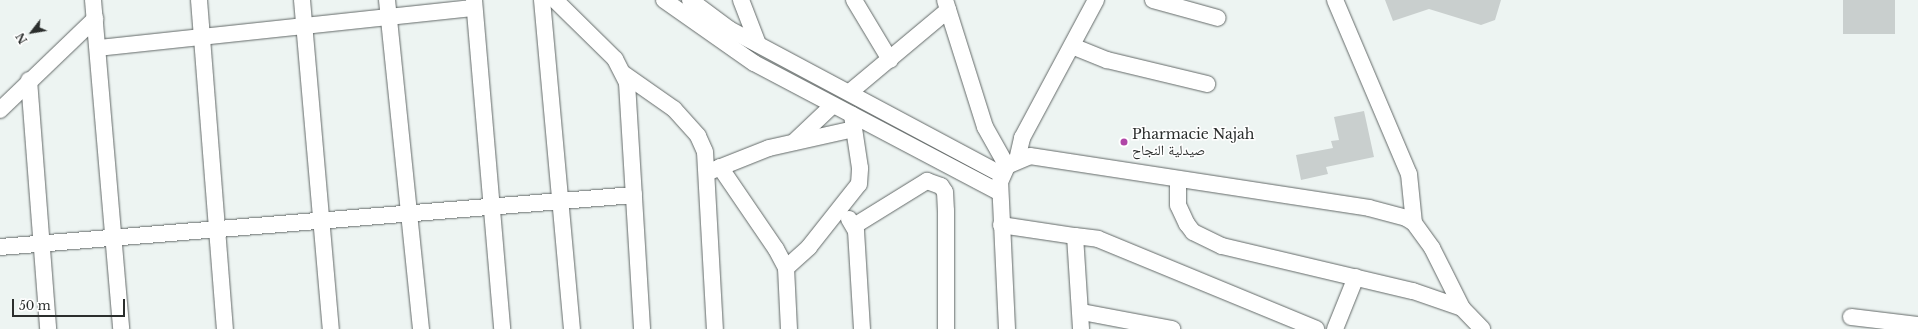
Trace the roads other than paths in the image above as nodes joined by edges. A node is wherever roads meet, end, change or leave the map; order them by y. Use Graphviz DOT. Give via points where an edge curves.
graph roads {
  1 [pos="93,0"];
  2 [pos="200,0"];
  3 [pos="302,0"];
  4 [pos="388,0"];
  5 [pos="542,0"];
  6 [pos="555,0"];
  7 [pos="664,0"];
  8 [pos="690,0"];
  9 [pos="741,0"];
  10 [pos="854,0"];
  11 [pos="1096,0"];
  12 [pos="1153,0"];
  13 [pos="1335,0"];
  14 [pos="474,4"];
  15 [pos="947,5"];
  16 [pos="389,18"];
  17 [pos="1218,18"];
  18 [pos="95,19"];
  19 [pos="304,27"];
  20 [pos="204,37"];
  21 [pos="758,44"];
  22 [pos="1072,46"];
  23 [pos="98,48"];
  24 [pos="890,60"];
  25 [pos="624,74"];
  26 [pos="29,80"];
  27 [pos="1207,84"];
  28 [pos="850,92"];
  29 [pos="833,105"];
  30 [pos="0,110"];
  31 [pos="853,122"];
  32 [pos="795,141"];
  33 [pos="1009,167"];
  34 [pos="714,170"];
  35 [pos="1178,179"];
  36 [pos="999,192"];
  37 [pos="634,195"];
  38 [pos="559,202"];
  39 [pos="492,206"];
  40 [pos="841,210"];
  41 [pos="408,214"];
  42 [pos="321,220"];
  43 [pos="1414,223"];
  44 [pos="1001,225"];
  45 [pos="854,226"];
  46 [pos="218,228"];
  47 [pos="115,236"];
  48 [pos="1075,236"];
  49 [pos="41,243"];
  50 [pos="0,247"];
  51 [pos="786,268"];
  52 [pos="1356,277"];
  53 [pos="1462,308"];
  54 [pos="1082,312"];
  55 [pos="1850,317"];
  56 [pos="1918,325"];
  57 [pos="48,329"];
  58 [pos="121,329"];
  59 [pos="225,329"];
  60 [pos="331,329"];
  61 [pos="421,329"];
  62 [pos="502,329"];
  63 [pos="572,329"];
  64 [pos="642,329"];
  65 [pos="715,329"];
  66 [pos="790,329"];
  67 [pos="862,329"];
  68 [pos="946,329"];
  69 [pos="1007,329"];
  70 [pos="1081,329"];
  71 [pos="1172,329"];
  72 [pos="1316,329"];
  73 [pos="1335,329"];
  74 [pos="1482,329"];
  1 -- 18 [label="street"];
  2 -- 20 [label="street"];
  3 -- 19 [label="street"];
  4 -- 16 [label="street"];
  5 -- 38 [label="street"];
  6 -- 25 [label="street" via="615,59"];
  7 -- 29 [label="street" via="754,63"];
  8 -- 21 [label="street" via="729,29"];
  9 -- 21 [label="street"];
  10 -- 24 [label="street"];
  11 -- 22 [label="street"];
  12 -- 17 [label="street"];
  13 -- 43 [label="street" via="1409,174"];
  14 -- 16 [label="street"];
  14 -- 39 [label="street"];
  15 -- 24 [label="street"];
  15 -- 33 [label="street" via="985,126"];
  16 -- 19 [label="street"];
  16 -- 41 [label="street"];
  18 -- 23 [label="street"];
  18 -- 26 [label="street"];
  19 -- 20 [label="street"];
  19 -- 42 [label="street"];
  20 -- 23 [label="street"];
  20 -- 46 [label="street"];
  21 -- 28 [label="street"];
  22 -- 27 [label="street" via="1107,60"];
  22 -- 33 [label="street"];
  23 -- 47 [label="street"];
  24 -- 28 [label="street"];
  25 -- 34 [label="street" via="688,123"];
  25 -- 37 [label="street"];
  26 -- 30 [label="street"];
  26 -- 49 [label="street"];
  28 -- 33 [label="street"];
  29 -- 31 [label="street"];
  29 -- 32 [label="street"];
  31 -- 32 [label="street"];
  31 -- 36 [label="street"];
  31 -- 40 [label="street" via="861,176 856,191"];
  32 -- 34 [label="street"];
  33 -- 35 [label="street" via="1042,156"];
  33 -- 36 [label="street"];
  34 -- 51 [label="street"];
  34 -- 65 [label="street"];
  35 -- 43 [label="street" via="1369,208"];
  35 -- 52 [label="street" via="1180,214 1193,232 1222,246"];
  36 -- 44 [label="street"];
  37 -- 38 [label="street"];
  37 -- 64 [label="street"];
  38 -- 39 [label="street"];
  38 -- 63 [label="street"];
  39 -- 41 [label="street"];
  39 -- 62 [label="street"];
  40 -- 45 [label="street"];
  40 -- 51 [label="street"];
  41 -- 42 [label="street"];
  41 -- 61 [label="street"];
  42 -- 46 [label="street"];
  42 -- 60 [label="street"];
  43 -- 53 [label="street" via="1432,248"];
  44 -- 48 [label="street"];
  44 -- 69 [label="street"];
  45 -- 67 [label="street"];
  45 -- 68 [label="street" via="926,181 941,186 945,192 946,211"];
  46 -- 47 [label="street"];
  46 -- 59 [label="street"];
  47 -- 49 [label="street"];
  47 -- 58 [label="street"];
  48 -- 54 [label="street"];
  48 -- 72 [label="street" via="1098,239"];
  49 -- 50 [label="street"];
  49 -- 57 [label="street"];
  51 -- 66 [label="street"];
  52 -- 53 [label="street"];
  52 -- 73 [label="street"];
  53 -- 74 [label="street"];
  54 -- 70 [label="street"];
  54 -- 71 [label="street"];
  55 -- 56 [label="street"];
}
